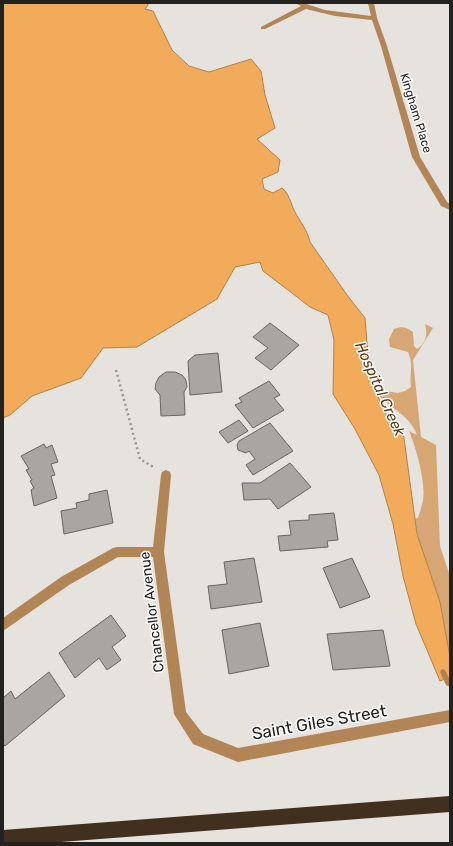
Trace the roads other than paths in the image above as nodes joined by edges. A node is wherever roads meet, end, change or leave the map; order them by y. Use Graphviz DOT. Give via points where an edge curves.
graph roads {
  1 [pos="298,3"];
  2 [pos="371,3"];
  3 [pos="304,6"];
  4 [pos="374,18"];
  5 [pos="263,28"];
  6 [pos="450,207"];
  7 [pos="166,475"];
  8 [pos="158,552"];
  9 [pos="3,625"];
  10 [pos="450,716"];
  11 [pos="198,739"];
  12 [pos="450,804"];
  13 [pos="3,838"];
  1 -- 3 [label="street"];
  2 -- 4 [label="street, Kingham Place"];
  3 -- 4 [label="street"];
  3 -- 5 [label="street"];
  4 -- 6 [label="street, Kingham Place" via="400,97 416,157 444,204"];
  7 -- 8 [label="street, Chancellor Avenue"];
  8 -- 9 [label="street" via="117,552 65,581"];
  8 -- 11 [label="street, Chancellor Avenue" via="180,714"];
  10 -- 11 [label="street, Saint Giles Street" via="238,755"];
  12 -- 13 [label="highway"];
}
